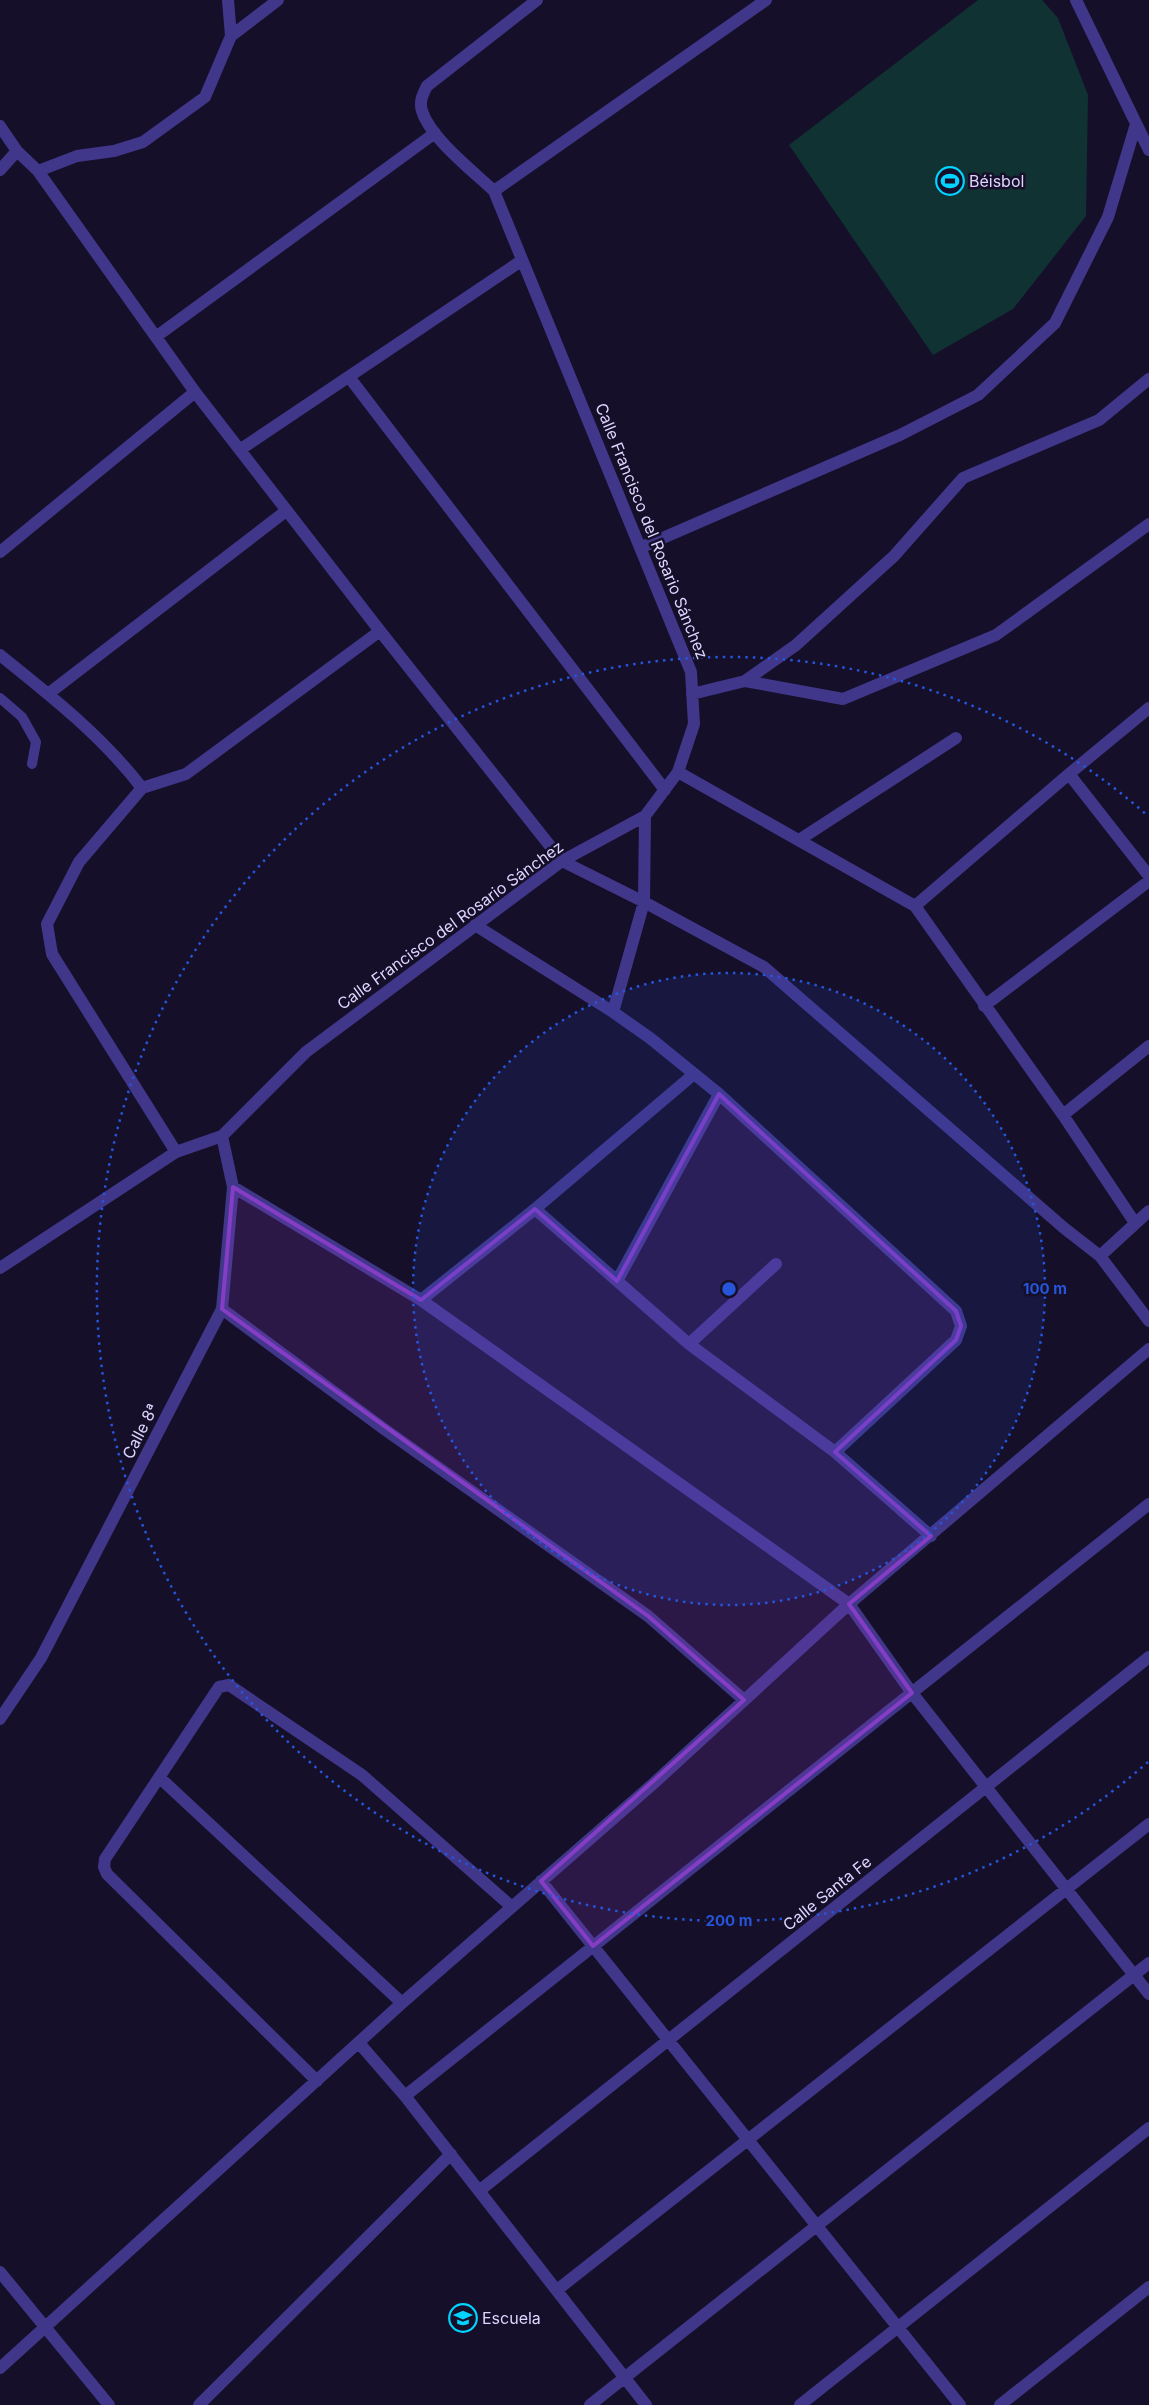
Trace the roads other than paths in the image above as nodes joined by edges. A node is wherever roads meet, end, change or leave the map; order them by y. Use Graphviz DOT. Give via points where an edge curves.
graph roads {
  1 [pos="228,0"];
  2 [pos="278,0"];
  3 [pos="537,0"];
  4 [pos="766,0"];
  5 [pos="1076,0"];
  6 [pos="232,36"];
  7 [pos="1136,124"];
  8 [pos="0,126"];
  9 [pos="434,133"];
  10 [pos="1149,150"];
  11 [pos="17,151"];
  12 [pos="0,170"];
  13 [pos="38,171"];
  14 [pos="494,191"];
  15 [pos="522,261"];
  16 [pos="157,336"];
  17 [pos="348,377"];
  18 [pos="1149,379"];
  19 [pos="195,392"];
  20 [pos="241,449"];
  21 [pos="286,511"];
  22 [pos="1149,524"];
  23 [pos="642,547"];
  24 [pos="0,552"];
  25 [pos="380,631"];
  26 [pos="0,655"];
  27 [pos="744,681"];
  28 [pos="48,694"];
  29 [pos="692,694"];
  30 [pos="0,698"];
  31 [pos="1149,708"];
  32 [pos="956,738"];
  33 [pos="32,764"];
  34 [pos="678,772"];
  35 [pos="1069,774"];
  36 [pos="142,788"];
  37 [pos="665,790"];
  38 [pos="645,816"];
  39 [pos="799,840"];
  40 [pos="562,861"];
  41 [pos="1149,876"];
  42 [pos="1149,881"];
  43 [pos="644,902"];
  44 [pos="915,906"];
  45 [pos="475,925"];
  46 [pos="984,1006"];
  47 [pos="613,1012"];
  48 [pos="1149,1046"];
  49 [pos="694,1074"];
  50 [pos="719,1094"];
  51 [pos="1062,1115"];
  52 [pos="222,1136"];
  53 [pos="176,1152"];
  54 [pos="233,1187"];
  55 [pos="535,1209"];
  56 [pos="1149,1211"];
  57 [pos="1135,1223"];
  58 [pos="1100,1256"];
  59 [pos="776,1264"];
  60 [pos="0,1268"];
  61 [pos="617,1281"];
  62 [pos="421,1300"];
  63 [pos="222,1309"];
  64 [pos="1149,1321"];
  65 [pos="689,1344"];
  66 [pos="1149,1349"];
  67 [pos="835,1452"];
  68 [pos="1149,1504"];
  69 [pos="931,1536"];
  70 [pos="849,1604"];
  71 [pos="1149,1657"];
  72 [pos="912,1693"];
  73 [pos="744,1700"];
  74 [pos="0,1720"];
  75 [pos="159,1777"];
  76 [pos="986,1787"];
  77 [pos="1149,1824"];
  78 [pos="541,1881"];
  79 [pos="1066,1889"];
  80 [pos="512,1907"];
  81 [pos="593,1946"];
  82 [pos="1149,1963"];
  83 [pos="1134,1975"];
  84 [pos="1149,1994"];
  85 [pos="402,2003"];
  86 [pos="668,2040"];
  87 [pos="359,2043"];
  88 [pos="316,2081"];
  89 [pos="405,2096"];
  90 [pos="1149,2128"];
  91 [pos="748,2140"];
  92 [pos="451,2154"];
  93 [pos="479,2191"];
  94 [pos="816,2226"];
  95 [pos="0,2272"];
  96 [pos="1149,2288"];
  97 [pos="557,2290"];
  98 [pos="43,2327"];
  99 [pos="897,2327"];
  100 [pos="0,2368"];
  101 [pos="625,2378"];
  102 [pos="109,2405"];
  103 [pos="199,2405"];
  104 [pos="590,2405"];
  105 [pos="646,2405"];
  106 [pos="800,2405"];
  107 [pos="960,2405"];
  108 [pos="1000,2405"];
  1 -- 6 [label="street"];
  2 -- 6 [label="street"];
  3 -- 9 [label="street" via="427,86 421,97 422,111"];
  4 -- 14 [label="street"];
  5 -- 7 [label="street"];
  6 -- 13 [label="street" via="205,97 143,142 114,151 77,156"];
  7 -- 10 [label="street"];
  7 -- 23 [label="street" via="1108,217 1055,323 978,395 900,435"];
  8 -- 11 [label="street"];
  9 -- 14 [label="street"];
  9 -- 16 [label="street"];
  11 -- 12 [label="street"];
  11 -- 13 [label="street"];
  13 -- 16 [label="street"];
  14 -- 15 [label="street, Calle Francisco del Rosario Sánchez"];
  15 -- 17 [label="street"];
  15 -- 23 [label="street, Calle Francisco del Rosario Sánchez"];
  16 -- 19 [label="street"];
  17 -- 20 [label="street"];
  17 -- 37 [label="street"];
  18 -- 27 [label="street" via="1099,420 963,478 894,556 796,645"];
  19 -- 20 [label="street"];
  19 -- 24 [label="street"];
  20 -- 21 [label="street"];
  21 -- 25 [label="street"];
  21 -- 28 [label="street"];
  22 -- 27 [label="street" via="996,635 843,699"];
  23 -- 29 [label="street, Calle Francisco del Rosario Sánchez" via="691,672"];
  25 -- 36 [label="street" via="186,774"];
  25 -- 40 [label="street"];
  26 -- 28 [label="street"];
  27 -- 29 [label="street"];
  28 -- 36 [label="street" via="99,741"];
  29 -- 34 [label="street, Calle Francisco del Rosario Sánchez" via="694,724"];
  30 -- 33 [label="lane" via="22,717 36,742"];
  31 -- 35 [label="street"];
  32 -- 39 [label="street"];
  34 -- 37 [label="street, Calle Francisco del Rosario Sánchez"];
  34 -- 39 [label="street"];
  35 -- 41 [label="street"];
  35 -- 44 [label="street"];
  36 -- 53 [label="street" via="79,862 47,924 52,954"];
  37 -- 38 [label="street, Calle Francisco del Rosario Sánchez"];
  38 -- 40 [label="street, Calle Francisco del Rosario Sánchez"];
  38 -- 43 [label="street"];
  39 -- 44 [label="street"];
  40 -- 43 [label="street"];
  40 -- 45 [label="street, Calle Francisco del Rosario Sánchez"];
  42 -- 46 [label="street"];
  43 -- 47 [label="street"];
  43 -- 58 [label="street" via="764,967"];
  44 -- 46 [label="street"];
  45 -- 47 [label="street"];
  45 -- 52 [label="street, Calle Francisco del Rosario Sánchez" via="306,1052"];
  46 -- 51 [label="street"];
  47 -- 49 [label="street"];
  48 -- 51 [label="street"];
  49 -- 50 [label="street"];
  49 -- 55 [label="street"];
  50 -- 61 [label="street"];
  50 -- 67 [label="street" via="956,1311 961,1326 956,1340"];
  51 -- 57 [label="street"];
  52 -- 53 [label="street, Calle Francisco del Rosario Sánchez"];
  52 -- 54 [label="street, Calle 8ª"];
  53 -- 60 [label="street, Calle Francisco del Rosario Sánchez"];
  54 -- 62 [label="street"];
  54 -- 63 [label="street, Calle 8ª"];
  55 -- 61 [label="street"];
  55 -- 62 [label="street"];
  56 -- 57 [label="street"];
  57 -- 58 [label="street"];
  58 -- 64 [label="street"];
  59 -- 65 [label="street"];
  61 -- 65 [label="street"];
  62 -- 70 [label="street"];
  63 -- 73 [label="street" via="384,1429 648,1616"];
  63 -- 74 [label="street, Calle 8ª" via="41,1658"];
  65 -- 67 [label="street"];
  66 -- 69 [label="street"];
  67 -- 69 [label="street"];
  68 -- 72 [label="street"];
  69 -- 70 [label="street"];
  70 -- 72 [label="street"];
  70 -- 73 [label="street"];
  71 -- 76 [label="street, Calle Santa Fe"];
  72 -- 76 [label="street"];
  72 -- 81 [label="street"];
  73 -- 78 [label="street"];
  75 -- 80 [label="street" via="219,1687 229,1684 362,1775"];
  75 -- 85 [label="street"];
  75 -- 88 [label="street" via="105,1859 107,1874"];
  76 -- 79 [label="street"];
  76 -- 86 [label="street, Calle Santa Fe"];
  77 -- 79 [label="street"];
  78 -- 80 [label="street"];
  78 -- 81 [label="street"];
  79 -- 83 [label="street"];
  79 -- 91 [label="street"];
  80 -- 85 [label="street"];
  81 -- 86 [label="street"];
  81 -- 89 [label="street"];
  82 -- 83 [label="street"];
  83 -- 84 [label="street"];
  83 -- 94 [label="street"];
  85 -- 87 [label="street"];
  86 -- 91 [label="street"];
  86 -- 93 [label="street, Calle Santa Fe"];
  87 -- 88 [label="street"];
  87 -- 89 [label="street"];
  88 -- 98 [label="street"];
  89 -- 92 [label="street"];
  90 -- 99 [label="street"];
  91 -- 94 [label="street"];
  91 -- 97 [label="street"];
  92 -- 93 [label="street"];
  92 -- 103 [label="street"];
  93 -- 97 [label="street"];
  94 -- 99 [label="street"];
  94 -- 101 [label="street"];
  95 -- 98 [label="street"];
  96 -- 108 [label="street"];
  97 -- 101 [label="street"];
  98 -- 100 [label="street"];
  98 -- 102 [label="street"];
  99 -- 106 [label="street"];
  99 -- 107 [label="street"];
  101 -- 104 [label="street"];
  101 -- 105 [label="street"];
}
